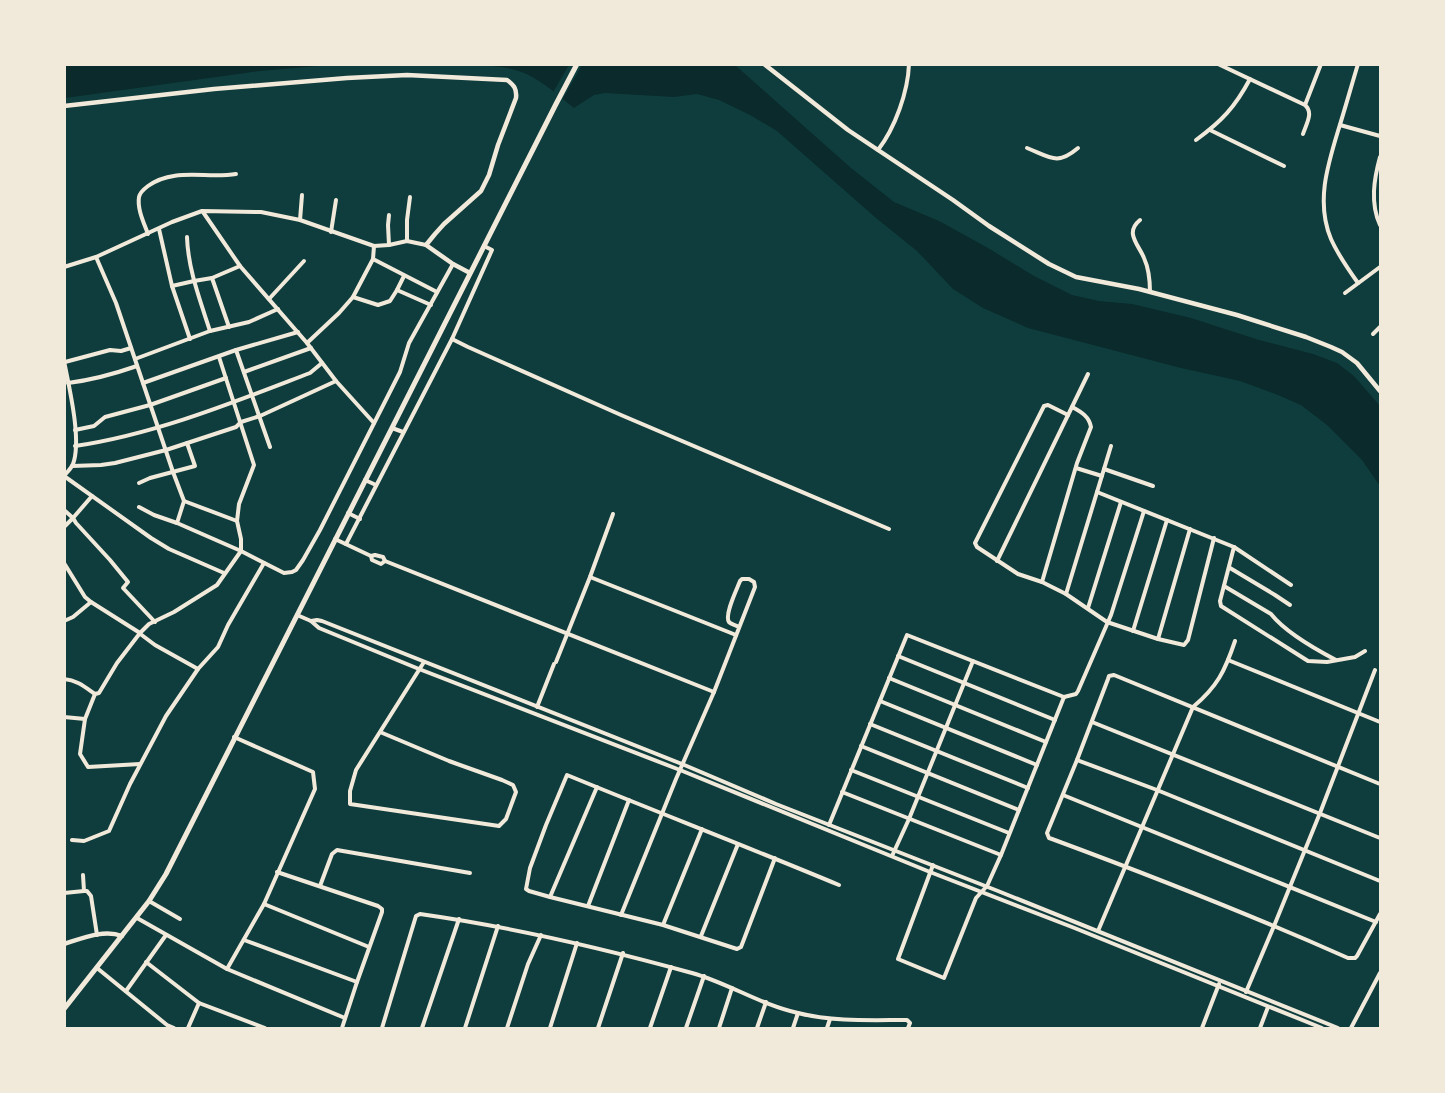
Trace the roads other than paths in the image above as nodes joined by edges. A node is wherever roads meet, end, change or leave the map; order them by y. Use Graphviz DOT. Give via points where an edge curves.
graph roads {
  1 [pos="577,64"];
  2 [pos="764,64"];
  3 [pos="909,64"];
  4 [pos="1218,64"];
  5 [pos="1321,64"];
  6 [pos="1358,64"];
  7 [pos="1250,79"];
  8 [pos="1305,105"];
  9 [pos="64,106"];
  10 [pos="1340,125"];
  11 [pos="1210,130"];
  12 [pos="1303,134"];
  13 [pos="1380,136"];
  14 [pos="1196,140"];
  15 [pos="1027,148"];
  16 [pos="1078,148"];
  17 [pos="878,150"];
  18 [pos="1380,157"];
  19 [pos="1284,166"];
  20 [pos="236,174"];
  21 [pos="302,195"];
  22 [pos="410,197"];
  23 [pos="336,200"];
  24 [pos="202,211"];
  25 [pos="389,215"];
  26 [pos="300,220"];
  27 [pos="1140,220"];
  28 [pos="1380,225"];
  29 [pos="159,229"];
  30 [pos="331,232"];
  31 [pos="148,234"];
  32 [pos="187,237"];
  33 [pos="407,241"];
  34 [pos="389,245"];
  35 [pos="426,245"];
  36 [pos="374,246"];
  37 [pos="484,246"];
  38 [pos="96,257"];
  39 [pos="373,259"];
  40 [pos="304,261"];
  41 [pos="453,264"];
  42 [pos="240,266"];
  43 [pos="64,267"];
  44 [pos="1380,267"];
  45 [pos="470,273"];
  46 [pos="404,276"];
  47 [pos="212,278"];
  48 [pos="194,281"];
  49 [pos="1358,283"];
  50 [pos="172,286"];
  51 [pos="397,290"];
  52 [pos="437,292"];
  53 [pos="1150,292"];
  54 [pos="64,293"];
  55 [pos="1345,293"];
  56 [pos="353,297"];
  57 [pos="64,299"];
  58 [pos="269,299"];
  59 [pos="431,304"];
  60 [pos="278,309"];
  61 [pos="229,327"];
  62 [pos="1380,327"];
  63 [pos="210,331"];
  64 [pos="298,332"];
  65 [pos="1373,334"];
  66 [pos="189,339"];
  67 [pos="452,339"];
  68 [pos="307,343"];
  69 [pos="131,348"];
  70 [pos="311,348"];
  71 [pos="236,350"];
  72 [pos="219,357"];
  73 [pos="135,359"];
  74 [pos="65,361"];
  75 [pos="322,363"];
  76 [pos="137,366"];
  77 [pos="244,372"];
  78 [pos="1088,374"];
  79 [pos="226,378"];
  80 [pos="336,381"];
  81 [pos="68,383"];
  82 [pos="143,383"];
  83 [pos="1380,391"];
  84 [pos="252,395"];
  85 [pos="233,401"];
  86 [pos="150,405"];
  87 [pos="1072,407"];
  88 [pos="1068,415"];
  89 [pos="260,416"];
  90 [pos="241,422"];
  91 [pos="374,423"];
  92 [pos="158,427"];
  93 [pos="392,428"];
  94 [pos="75,430"];
  95 [pos="403,432"];
  96 [pos="187,443"];
  97 [pos="75,446"];
  98 [pos="1111,446"];
  99 [pos="270,447"];
  100 [pos="166,450"];
  101 [pos="72,466"];
  102 [pos="1076,468"];
  103 [pos="1104,469"];
  104 [pos="173,472"];
  105 [pos="64,476"];
  106 [pos="1102,476"];
  107 [pos="365,480"];
  108 [pos="139,483"];
  109 [pos="376,485"];
  110 [pos="1154,486"];
  111 [pos="1097,492"];
  112 [pos="92,496"];
  113 [pos="184,501"];
  114 [pos="1121,502"];
  115 [pos="140,507"];
  116 [pos="64,510"];
  117 [pos="1144,511"];
  118 [pos="348,513"];
  119 [pos="613,514"];
  120 [pos="73,518"];
  121 [pos="360,519"];
  122 [pos="1167,520"];
  123 [pos="237,521"];
  124 [pos="177,523"];
  125 [pos="64,527"];
  126 [pos="889,529"];
  127 [pos="1190,529"];
  128 [pos="1214,538"];
  129 [pos="335,539"];
  130 [pos="346,544"];
  131 [pos="1234,547"];
  132 [pos="241,550"];
  133 [pos="997,561"];
  134 [pos="64,562"];
  135 [pos="264,563"];
  136 [pos="1230,568"];
  137 [pos="224,573"];
  138 [pos="590,577"];
  139 [pos="1042,582"];
  140 [pos="1291,585"];
  141 [pos="1224,586"];
  142 [pos="1066,594"];
  143 [pos="91,602"];
  144 [pos="1290,605"];
  145 [pos="1088,608"];
  146 [pos="297,615"];
  147 [pos="64,621"];
  148 [pos="311,621"];
  149 [pos="154,622"];
  150 [pos="1107,622"];
  151 [pos="739,627"];
  152 [pos="1133,631"];
  153 [pos="139,633"];
  154 [pos="568,633"];
  155 [pos="736,634"];
  156 [pos="1158,639"];
  157 [pos="1235,641"];
  158 [pos="1365,651"];
  159 [pos="898,656"];
  160 [pos="1228,660"];
  161 [pos="1336,660"];
  162 [pos="973,661"];
  163 [pos="424,662"];
  164 [pos="198,669"];
  165 [pos="419,669"];
  166 [pos="1375,670"];
  167 [pos="889,678"];
  168 [pos="64,679"];
  169 [pos="964,682"];
  170 [pos="714,692"];
  171 [pos="95,694"];
  172 [pos="1064,698"];
  173 [pos="880,701"];
  174 [pos="955,705"];
  175 [pos="537,707"];
  176 [pos="1193,707"];
  177 [pos="1358,712"];
  178 [pos="64,717"];
  179 [pos="85,719"];
  180 [pos="1055,720"];
  181 [pos="1092,722"];
  182 [pos="1380,722"];
  183 [pos="870,724"];
  184 [pos="946,728"];
  185 [pos="380,732"];
  186 [pos="234,737"];
  187 [pos="1046,742"];
  188 [pos="861,747"];
  189 [pos="936,751"];
  190 [pos="1172,753"];
  191 [pos="1077,760"];
  192 [pos="141,764"];
  193 [pos="682,764"];
  194 [pos="1037,765"];
  195 [pos="1338,766"];
  196 [pos="680,770"];
  197 [pos="851,770"];
  198 [pos="927,773"];
  199 [pos="1380,784"];
  200 [pos="597,787"];
  201 [pos="1028,788"];
  202 [pos="1157,790"];
  203 [pos="842,792"];
  204 [pos="1063,795"];
  205 [pos="918,796"];
  206 [pos="629,800"];
  207 [pos="1019,810"];
  208 [pos="662,813"];
  209 [pos="1320,813"];
  210 [pos="909,819"];
  211 [pos="829,825"];
  212 [pos="1142,828"];
  213 [pos="702,829"];
  214 [pos="827,830"];
  215 [pos="1010,833"];
  216 [pos="1380,838"];
  217 [pos="72,840"];
  218 [pos="738,844"];
  219 [pos="1305,849"];
  220 [pos="895,850"];
  221 [pos="1001,855"];
  222 [pos="892,856"];
  223 [pos="775,858"];
  224 [pos="933,865"];
  225 [pos="1126,867"];
  226 [pos="277,872"];
  227 [pos="930,872"];
  228 [pos="470,873"];
  229 [pos="83,875"];
  230 [pos="1380,881"];
  231 [pos="838,885"];
  232 [pos="320,886"];
  233 [pos="987,886"];
  234 [pos="1289,887"];
  235 [pos="84,891"];
  236 [pos="983,892"];
  237 [pos="64,893"];
  238 [pos="550,897"];
  239 [pos="149,901"];
  240 [pos="264,904"];
  241 [pos="588,906"];
  242 [pos="1380,914"];
  243 [pos="621,915"];
  244 [pos="136,918"];
  245 [pos="180,920"];
  246 [pos="459,920"];
  247 [pos="1376,922"];
  248 [pos="663,925"];
  249 [pos="498,926"];
  250 [pos="1274,926"];
  251 [pos="1098,931"];
  252 [pos="97,935"];
  253 [pos="166,935"];
  254 [pos="540,935"];
  255 [pos="122,936"];
  256 [pos="701,936"];
  257 [pos="1095,936"];
  258 [pos="244,940"];
  259 [pos="577,943"];
  260 [pos="64,944"];
  261 [pos="369,947"];
  262 [pos="623,953"];
  263 [pos="146,962"];
  264 [pos="671,967"];
  265 [pos="97,969"];
  266 [pos="227,969"];
  267 [pos="1380,973"];
  268 [pos="704,976"];
  269 [pos="357,982"];
  270 [pos="1219,984"];
  271 [pos="732,988"];
  272 [pos="126,991"];
  273 [pos="1246,992"];
  274 [pos="766,1002"];
  275 [pos="199,1003"];
  276 [pos="1269,1004"];
  277 [pos="64,1010"];
  278 [pos="798,1013"];
  279 [pos="345,1018"];
  280 [pos="830,1019"];
  281 [pos="1317,1020"];
  282 [pos="1314,1027"];
  283 [pos="174,1029"];
  284 [pos="188,1029"];
  285 [pos="265,1029"];
  286 [pos="342,1029"];
  287 [pos="382,1029"];
  288 [pos="422,1029"];
  289 [pos="465,1029"];
  290 [pos="507,1029"];
  291 [pos="550,1029"];
  292 [pos="598,1029"];
  293 [pos="650,1029"];
  294 [pos="686,1029"];
  295 [pos="719,1029"];
  296 [pos="757,1029"];
  297 [pos="793,1029"];
  298 [pos="827,1029"];
  299 [pos="908,1029"];
  300 [pos="1202,1029"];
  301 [pos="1260,1029"];
  302 [pos="1322,1029"];
  303 [pos="1338,1029"];
  304 [pos="1350,1029"];
  1 -- 37 [label="main road"];
  2 -- 17 [label="street"];
  3 -- 17 [label="street" via="897,115"];
  4 -- 7 [label="street"];
  5 -- 8 [label="street"];
  6 -- 10 [label="street"];
  7 -- 8 [label="street"];
  7 -- 11 [label="street" via="1239,100"];
  8 -- 12 [label="street" via="1310,113"];
  9 -- 35 [label="street" via="347,78 407,75 507,80 513,85 516,98 489,175 481,190"];
  10 -- 13 [label="street"];
  10 -- 49 [label="street" via="1326,173 1324,215 1334,246"];
  11 -- 14 [label="street"];
  11 -- 19 [label="street"];
  15 -- 16 [label="street" via="1059,159"];
  17 -- 53 [label="street" via="1049,264 1076,277"];
  18 -- 28 [label="street" via="1374,191"];
  20 -- 31 [label="street" via="182,174 153,183 139,198"];
  21 -- 26 [label="street"];
  22 -- 33 [label="street"];
  23 -- 30 [label="street"];
  24 -- 26 [label="street" via="261,212"];
  24 -- 29 [label="street"];
  24 -- 42 [label="street"];
  25 -- 34 [label="street"];
  26 -- 30 [label="street"];
  27 -- 53 [label="street" via="1134,224 1134,238 1144,258"];
  29 -- 31 [label="street"];
  29 -- 50 [label="street"];
  30 -- 36 [label="street"];
  31 -- 38 [label="street"];
  32 -- 48 [label="street"];
  33 -- 34 [label="street"];
  33 -- 35 [label="street"];
  34 -- 36 [label="street"];
  35 -- 41 [label="street"];
  36 -- 39 [label="street"];
  37 -- 45 [label="main road"];
  37 -- 67 [label="street" via="492,250"];
  38 -- 43 [label="street"];
  38 -- 69 [label="street"];
  39 -- 46 [label="street"];
  39 -- 56 [label="street"];
  40 -- 58 [label="street"];
  41 -- 45 [label="street"];
  41 -- 52 [label="street"];
  42 -- 47 [label="street"];
  42 -- 58 [label="street"];
  44 -- 49 [label="street"];
  45 -- 93 [label="main road"];
  46 -- 51 [label="street"];
  46 -- 52 [label="street"];
  47 -- 48 [label="street"];
  47 -- 61 [label="street"];
  48 -- 50 [label="street"];
  48 -- 63 [label="street"];
  49 -- 55 [label="street"];
  50 -- 66 [label="street"];
  51 -- 56 [label="street" via="390,301 378,305"];
  51 -- 59 [label="street"];
  52 -- 59 [label="street"];
  53 -- 83 [label="street" via="1263,323 1331,347 1357,363"];
  54 -- 57 [label="street"];
  56 -- 68 [label="street"];
  58 -- 60 [label="street"];
  59 -- 91 [label="street" via="407,347 400,372"];
  60 -- 61 [label="street"];
  60 -- 64 [label="street"];
  61 -- 63 [label="street"];
  62 -- 65 [label="street"];
  63 -- 66 [label="street"];
  64 -- 68 [label="street"];
  64 -- 71 [label="street"];
  66 -- 73 [label="street"];
  67 -- 95 [label="street"];
  67 -- 126 [label="street"];
  68 -- 70 [label="street"];
  69 -- 73 [label="street"];
  69 -- 74 [label="street"];
  70 -- 75 [label="street"];
  70 -- 77 [label="street"];
  71 -- 72 [label="street"];
  71 -- 77 [label="street"];
  72 -- 79 [label="street"];
  72 -- 82 [label="street"];
  73 -- 76 [label="street"];
  74 -- 81 [label="street"];
  75 -- 80 [label="street"];
  75 -- 84 [label="street" via="310,373"];
  76 -- 81 [label="street"];
  76 -- 82 [label="street"];
  77 -- 84 [label="street"];
  78 -- 87 [label="street"];
  79 -- 85 [label="street"];
  79 -- 86 [label="street"];
  80 -- 89 [label="street"];
  80 -- 91 [label="street"];
  81 -- 94 [label="street"];
  82 -- 86 [label="street"];
  84 -- 85 [label="street"];
  84 -- 89 [label="street"];
  85 -- 90 [label="street"];
  85 -- 92 [label="street"];
  86 -- 92 [label="street"];
  86 -- 94 [label="street"];
  87 -- 88 [label="street"];
  87 -- 102 [label="street" via="1083,413 1091,427"];
  88 -- 133 [label="street"];
  88 -- 133 [label="street" via="1044,406 975,543"];
  89 -- 90 [label="street"];
  89 -- 99 [label="street"];
  90 -- 96 [label="street"];
  90 -- 123 [label="street" via="254,465 239,504"];
  91 -- 135 [label="street" via="300,565 284,573"];
  92 -- 97 [label="street"];
  92 -- 100 [label="street"];
  93 -- 95 [label="street"];
  93 -- 107 [label="main road"];
  94 -- 97 [label="street"];
  95 -- 109 [label="street"];
  96 -- 100 [label="street"];
  96 -- 104 [label="street" via="195,466"];
  97 -- 101 [label="street"];
  98 -- 103 [label="street"];
  100 -- 101 [label="street" via="101,465"];
  100 -- 104 [label="street"];
  101 -- 105 [label="street"];
  102 -- 106 [label="street"];
  102 -- 139 [label="street"];
  103 -- 106 [label="street"];
  103 -- 110 [label="street"];
  104 -- 108 [label="street"];
  104 -- 113 [label="street"];
  105 -- 112 [label="street"];
  106 -- 111 [label="street"];
  107 -- 109 [label="street"];
  107 -- 118 [label="main road"];
  109 -- 121 [label="street"];
  111 -- 114 [label="street"];
  111 -- 142 [label="street"];
  112 -- 120 [label="street"];
  112 -- 137 [label="street" via="169,549"];
  113 -- 123 [label="street"];
  113 -- 124 [label="street"];
  114 -- 117 [label="street"];
  114 -- 145 [label="street"];
  115 -- 124 [label="street"];
  116 -- 120 [label="street"];
  117 -- 122 [label="street"];
  117 -- 150 [label="street"];
  118 -- 121 [label="street"];
  118 -- 129 [label="main road"];
  119 -- 138 [label="street"];
  120 -- 125 [label="street"];
  120 -- 149 [label="street" via="128,582 123,588"];
  121 -- 130 [label="street"];
  122 -- 127 [label="street"];
  122 -- 152 [label="street"];
  123 -- 132 [label="street"];
  124 -- 132 [label="street"];
  127 -- 128 [label="street"];
  127 -- 156 [label="street"];
  128 -- 131 [label="street"];
  128 -- 156 [label="street" via="1186,644"];
  129 -- 130 [label="street"];
  129 -- 146 [label="main road"];
  130 -- 154 [label="street"];
  131 -- 136 [label="street"];
  131 -- 140 [label="street"];
  132 -- 135 [label="street"];
  132 -- 137 [label="street"];
  133 -- 139 [label="street"];
  134 -- 143 [label="street"];
  135 -- 164 [label="street" via="218,647"];
  136 -- 141 [label="street"];
  136 -- 144 [label="street"];
  137 -- 149 [label="street" via="217,585"];
  138 -- 154 [label="street"];
  138 -- 155 [label="street"];
  139 -- 142 [label="street"];
  141 -- 161 [label="street"];
  141 -- 161 [label="street" via="1221,606 1308,661"];
  142 -- 145 [label="street"];
  143 -- 147 [label="street"];
  143 -- 153 [label="street"];
  145 -- 150 [label="street"];
  146 -- 148 [label="street"];
  146 -- 186 [label="main road"];
  148 -- 163 [label="street" via="322,621"];
  148 -- 165 [label="street" via="319,628"];
  149 -- 153 [label="street"];
  150 -- 152 [label="street"];
  150 -- 172 [label="street" via="1078,691"];
  151 -- 151 [label="street" via="729,622 728,616 740,581 749,579 754,587"];
  151 -- 155 [label="street"];
  152 -- 156 [label="street"];
  153 -- 164 [label="street"];
  153 -- 171 [label="street"];
  154 -- 170 [label="street"];
  154 -- 175 [label="street"];
  155 -- 170 [label="street"];
  157 -- 160 [label="street"];
  158 -- 161 [label="street" via="1356,657"];
  159 -- 162 [label="street" via="907,635"];
  159 -- 167 [label="street"];
  159 -- 169 [label="street"];
  160 -- 176 [label="street" via="1213,688"];
  160 -- 177 [label="street"];
  162 -- 169 [label="street"];
  162 -- 172 [label="street"];
  163 -- 165 [label="street"];
  163 -- 175 [label="street"];
  164 -- 192 [label="street" via="166,716"];
  165 -- 185 [label="street"];
  165 -- 196 [label="street"];
  166 -- 177 [label="street"];
  167 -- 173 [label="street"];
  167 -- 174 [label="street"];
  168 -- 171 [label="street" via="72,679"];
  169 -- 174 [label="street"];
  169 -- 180 [label="street"];
  170 -- 193 [label="street"];
  171 -- 179 [label="street"];
  172 -- 180 [label="street"];
  173 -- 183 [label="street"];
  173 -- 184 [label="street"];
  174 -- 184 [label="street"];
  174 -- 187 [label="street"];
  175 -- 193 [label="street"];
  176 -- 181 [label="street" via="1112,675"];
  176 -- 190 [label="street"];
  176 -- 195 [label="street"];
  177 -- 182 [label="street"];
  177 -- 195 [label="street"];
  178 -- 179 [label="street"];
  179 -- 192 [label="street" via="80,754 88,767"];
  180 -- 187 [label="street"];
  181 -- 190 [label="street"];
  181 -- 191 [label="street"];
  183 -- 188 [label="street"];
  183 -- 189 [label="street"];
  184 -- 189 [label="street"];
  184 -- 194 [label="street"];
  185 -- 185 [label="street" via="356,770 350,804 499,826 506,819 516,792 513,785"];
  186 -- 226 [label="street" via="313,772 315,789"];
  186 -- 239 [label="main road"];
  187 -- 194 [label="street"];
  188 -- 197 [label="street"];
  188 -- 198 [label="street"];
  189 -- 198 [label="street"];
  189 -- 201 [label="street"];
  190 -- 202 [label="street"];
  190 -- 209 [label="street"];
  191 -- 202 [label="street"];
  191 -- 204 [label="street"];
  192 -- 217 [label="street" via="109,831 84,841"];
  193 -- 196 [label="street"];
  193 -- 211 [label="street"];
  194 -- 201 [label="street"];
  195 -- 199 [label="street"];
  195 -- 209 [label="street"];
  196 -- 208 [label="street"];
  196 -- 214 [label="street"];
  197 -- 203 [label="street"];
  197 -- 205 [label="street"];
  198 -- 205 [label="street"];
  198 -- 207 [label="street"];
  200 -- 206 [label="street"];
  200 -- 238 [label="street"];
  200 -- 238 [label="street" via="567,775 530,868 526,889"];
  201 -- 207 [label="street"];
  202 -- 212 [label="street"];
  202 -- 219 [label="street"];
  203 -- 210 [label="street"];
  203 -- 211 [label="street"];
  204 -- 212 [label="street"];
  204 -- 225 [label="street" via="1047,830 1048,836"];
  205 -- 210 [label="street"];
  205 -- 215 [label="street"];
  206 -- 208 [label="street"];
  206 -- 241 [label="street"];
  207 -- 215 [label="street"];
  208 -- 213 [label="street"];
  208 -- 243 [label="street"];
  209 -- 216 [label="street"];
  209 -- 219 [label="street"];
  210 -- 220 [label="street"];
  210 -- 221 [label="street"];
  211 -- 214 [label="street"];
  211 -- 220 [label="street"];
  212 -- 225 [label="street"];
  212 -- 234 [label="street"];
  213 -- 218 [label="street"];
  213 -- 248 [label="street"];
  214 -- 222 [label="street"];
  215 -- 221 [label="street"];
  218 -- 223 [label="street"];
  218 -- 256 [label="street"];
  219 -- 230 [label="street"];
  219 -- 234 [label="street"];
  220 -- 222 [label="street"];
  220 -- 224 [label="street"];
  221 -- 233 [label="street"];
  222 -- 227 [label="street"];
  223 -- 231 [label="street"];
  223 -- 256 [label="street" via="741,947"];
  224 -- 227 [label="street"];
  224 -- 233 [label="street"];
  225 -- 250 [label="street"];
  225 -- 251 [label="street"];
  226 -- 232 [label="street"];
  226 -- 240 [label="street"];
  227 -- 236 [label="street"];
  227 -- 236 [label="street" via="898,959 944,978 976,898"];
  228 -- 232 [label="street" via="337,850"];
  229 -- 235 [label="street"];
  232 -- 261 [label="street" via="382,909"];
  233 -- 236 [label="street"];
  233 -- 251 [label="street"];
  234 -- 247 [label="street"];
  234 -- 250 [label="street"];
  235 -- 237 [label="street"];
  235 -- 252 [label="street" via="91,896"];
  236 -- 257 [label="street"];
  238 -- 241 [label="street"];
  239 -- 244 [label="main road"];
  239 -- 245 [label="street"];
  240 -- 258 [label="street"];
  240 -- 261 [label="street"];
  241 -- 243 [label="street"];
  242 -- 247 [label="street"];
  243 -- 248 [label="street"];
  244 -- 253 [label="street"];
  244 -- 255 [label="main road"];
  246 -- 249 [label="street"];
  246 -- 287 [label="street" via="416,916"];
  246 -- 288 [label="street"];
  247 -- 250 [label="street" via="1355,958"];
  248 -- 256 [label="street"];
  249 -- 254 [label="street"];
  249 -- 289 [label="street"];
  250 -- 273 [label="street"];
  251 -- 257 [label="street"];
  251 -- 270 [label="street"];
  252 -- 255 [label="street"];
  252 -- 260 [label="street"];
  253 -- 263 [label="street"];
  253 -- 266 [label="street"];
  254 -- 259 [label="street"];
  254 -- 290 [label="street"];
  255 -- 265 [label="main road"];
  257 -- 270 [label="street"];
  258 -- 266 [label="street"];
  258 -- 269 [label="street"];
  259 -- 262 [label="street"];
  259 -- 291 [label="street"];
  261 -- 269 [label="street"];
  262 -- 264 [label="street"];
  262 -- 292 [label="street"];
  263 -- 272 [label="street"];
  263 -- 275 [label="street"];
  264 -- 268 [label="street"];
  264 -- 293 [label="street"];
  265 -- 272 [label="street"];
  265 -- 277 [label="main road"];
  266 -- 279 [label="street"];
  267 -- 304 [label="street"];
  268 -- 271 [label="street"];
  268 -- 294 [label="street"];
  269 -- 279 [label="street"];
  270 -- 273 [label="street"];
  270 -- 276 [label="street"];
  270 -- 300 [label="street"];
  271 -- 274 [label="street"];
  271 -- 295 [label="street"];
  272 -- 283 [label="street"];
  273 -- 276 [label="street"];
  274 -- 278 [label="street"];
  274 -- 296 [label="street"];
  275 -- 284 [label="street"];
  275 -- 285 [label="street"];
  276 -- 281 [label="street"];
  276 -- 282 [label="street"];
  276 -- 301 [label="street"];
  278 -- 280 [label="street"];
  278 -- 297 [label="street"];
  279 -- 286 [label="street"];
  280 -- 298 [label="street"];
  280 -- 299 [label="street" via="908,1020"];
  281 -- 282 [label="street"];
  281 -- 303 [label="street"];
  282 -- 302 [label="street"];
}
